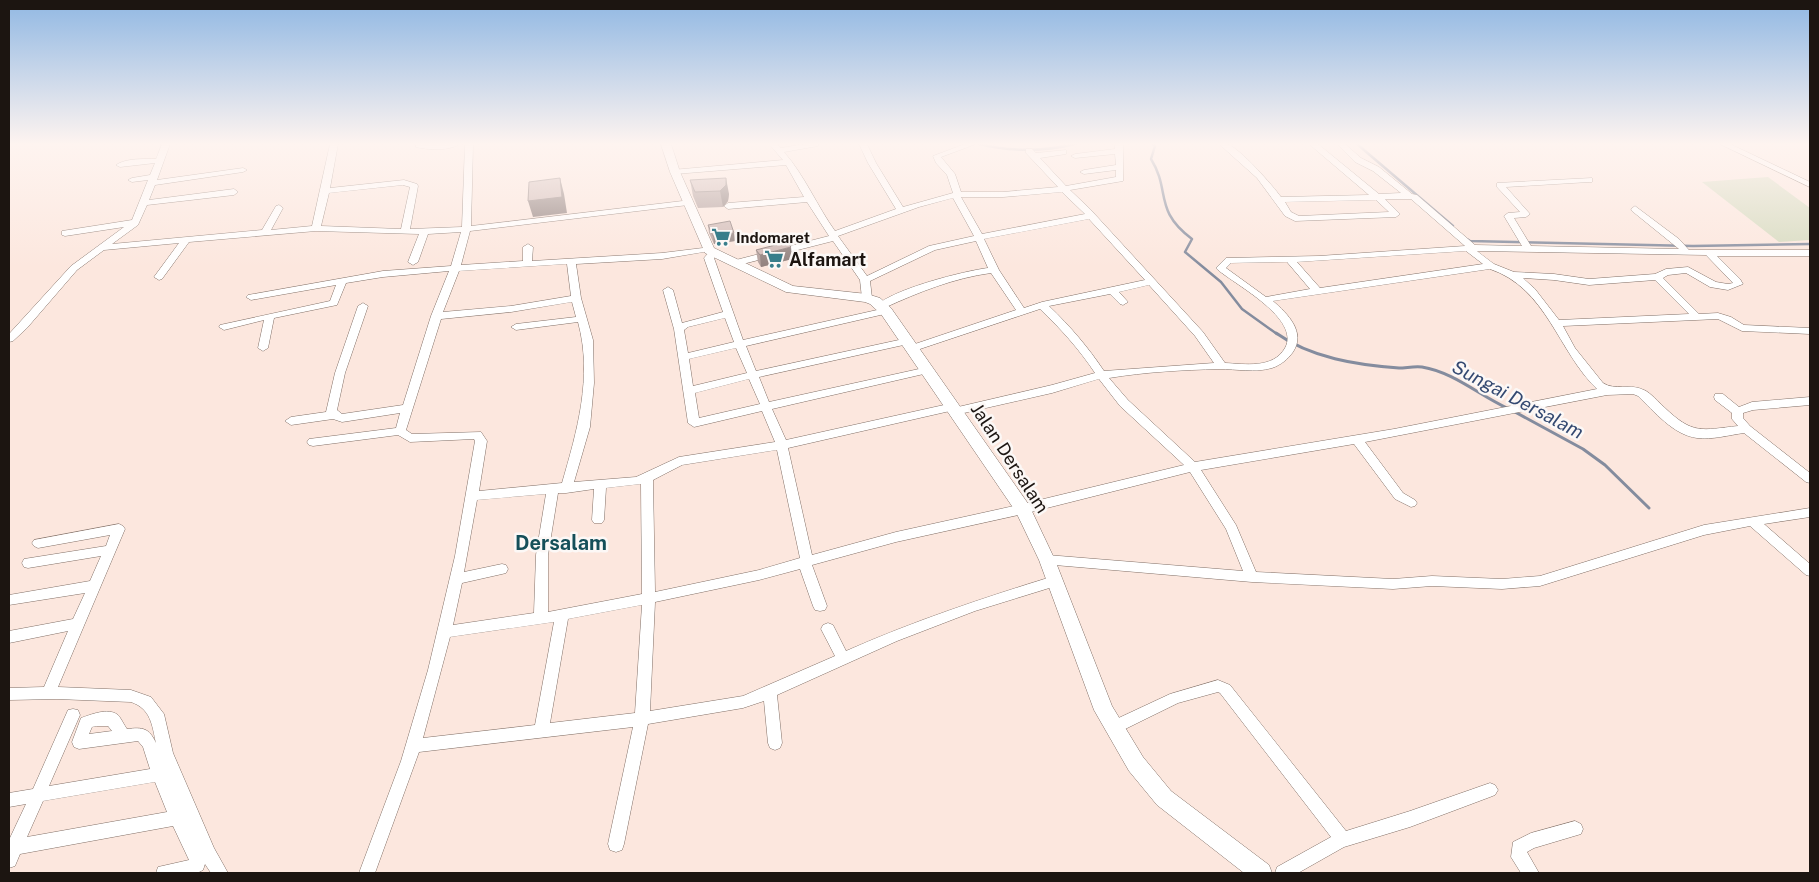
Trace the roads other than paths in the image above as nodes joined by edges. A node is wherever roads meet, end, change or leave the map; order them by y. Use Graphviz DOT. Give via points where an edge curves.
graph roads {
  1 [pos="150,185"];
  2 [pos="327,185"];
  3 [pos="377,185"];
  4 [pos="413,185"];
  5 [pos="468,185"];
  6 [pos="681,185"];
  7 [pos="802,185"];
  8 [pos="886,185"];
  9 [pos="954,185"];
  10 [pos="1061,185"];
  11 [pos="1089,185"];
  12 [pos="1269,185"];
  13 [pos="1363,185"];
  14 [pos="1396,185"];
  15 [pos="1500,185"];
  16 [pos="1064,189"];
  17 [pos="326,191"];
  18 [pos="234,192"];
  19 [pos="957,195"];
  20 [pos="1410,196"];
  21 [pos="1378,197"];
  22 [pos="809,198"];
  23 [pos="1279,200"];
  24 [pos="144,202"];
  25 [pos="690,205"];
  26 [pos="728,206"];
  27 [pos="279,208"];
  28 [pos="1635,209"];
  29 [pos="902,210"];
  30 [pos="1091,216"];
  31 [pos="134,223"];
  32 [pos="316,228"];
  33 [pos="466,229"];
  34 [pos="425,231"];
  35 [pos="265,232"];
  36 [pos="405,232"];
  37 [pos="65,233"];
  38 [pos="832,236"];
  39 [pos="979,237"];
  40 [pos="187,239"];
  41 [pos="1525,244"];
  42 [pos="528,247"];
  43 [pos="100,248"];
  44 [pos="1470,248"];
  45 [pos="1683,248"];
  46 [pos="711,251"];
  47 [pos="1708,252"];
  48 [pos="1798,252"];
  49 [pos="1810,253"];
  50 [pos="1290,260"];
  51 [pos="571,261"];
  52 [pos="1810,261"];
  53 [pos="413,262"];
  54 [pos="735,263"];
  55 [pos="527,264"];
  56 [pos="1492,266"];
  57 [pos="455,268"];
  58 [pos="994,270"];
  59 [pos="1512,275"];
  60 [pos="160,277"];
  61 [pos="1657,277"];
  62 [pos="343,280"];
  63 [pos="864,280"];
  64 [pos="1151,282"];
  65 [pos="668,290"];
  66 [pos="1112,290"];
  67 [pos="1317,291"];
  68 [pos="251,297"];
  69 [pos="576,298"];
  70 [pos="1264,300"];
  71 [pos="1123,302"];
  72 [pos="878,305"];
  73 [pos="1042,305"];
  74 [pos="363,306"];
  75 [pos="1022,312"];
  76 [pos="729,314"];
  77 [pos="270,316"];
  78 [pos="436,316"];
  79 [pos="1696,316"];
  80 [pos="581,320"];
  81 [pos="1556,323"];
  82 [pos="224,327"];
  83 [pos="516,327"];
  84 [pos="679,329"];
  85 [pos="1808,333"];
  86 [pos="9,339"];
  87 [pos="740,345"];
  88 [pos="910,345"];
  89 [pos="263,348"];
  90 [pos="684,357"];
  91 [pos="1222,366"];
  92 [pos="928,370"];
  93 [pos="753,375"];
  94 [pos="1101,375"];
  95 [pos="688,391"];
  96 [pos="1607,391"];
  97 [pos="1719,397"];
  98 [pos="1810,400"];
  99 [pos="766,407"];
  100 [pos="407,408"];
  101 [pos="954,409"];
  102 [pos="1737,411"];
  103 [pos="334,415"];
  104 [pos="291,421"];
  105 [pos="1746,429"];
  106 [pos="400,431"];
  107 [pos="1357,439"];
  108 [pos="313,442"];
  109 [pos="782,445"];
  110 [pos="1193,467"];
  111 [pos="647,478"];
  112 [pos="1810,479"];
  113 [pos="600,485"];
  114 [pos="566,489"];
  115 [pos="552,490"];
  116 [pos="472,496"];
  117 [pos="1411,503"];
  118 [pos="1023,509"];
  119 [pos="1810,513"];
  120 [pos="598,520"];
  121 [pos="1752,521"];
  122 [pos="38,542"];
  123 [pos="110,550"];
  124 [pos="1048,560"];
  125 [pos="28,562"];
  126 [pos="805,562"];
  127 [pos="502,569"];
  128 [pos="1810,570"];
  129 [pos="1252,577"];
  130 [pos="455,579"];
  131 [pos="1054,581"];
  132 [pos="94,586"];
  133 [pos="649,599"];
  134 [pos="9,600"];
  135 [pos="820,606"];
  136 [pos="562,615"];
  137 [pos="542,618"];
  138 [pos="78,624"];
  139 [pos="828,629"];
  140 [pos="444,632"];
  141 [pos="9,637"];
  142 [pos="843,659"];
  143 [pos="770,692"];
  144 [pos="48,693"];
  145 [pos="9,694"];
  146 [pos="73,715"];
  147 [pos="642,719"];
  148 [pos="1115,728"];
  149 [pos="541,732"];
  150 [pos="123,735"];
  151 [pos="776,743"];
  152 [pos="413,746"];
  153 [pos="159,774"];
  154 [pos="1490,790"];
  155 [pos="39,795"];
  156 [pos="9,800"];
  157 [pos="177,818"];
  158 [pos="1575,829"];
  159 [pos="1341,840"];
  160 [pos="616,844"];
  161 [pos="11,852"];
  162 [pos="164,873"];
  163 [pos="220,873"];
  164 [pos="367,873"];
  165 [pos="1261,873"];
  166 [pos="1284,873"];
  167 [pos="1531,873"];
  1 -- 24 [label="street"];
  2 -- 17 [label="street"];
  3 -- 17 [label="street"];
  4 -- 36 [label="street"];
  5 -- 33 [label="street"];
  6 -- 25 [label="main road"];
  7 -- 22 [label="street"];
  8 -- 29 [label="street"];
  9 -- 19 [label="street"];
  10 -- 16 [label="street"];
  11 -- 16 [label="street"];
  12 -- 23 [label="street"];
  13 -- 21 [label="street"];
  14 -- 20 [label="street"];
  15 -- 41 [label="street" via="1526,214 1508,216"];
  16 -- 19 [label="street" via="1025,194"];
  16 -- 30 [label="street"];
  17 -- 32 [label="street"];
  18 -- 24 [label="street"];
  19 -- 29 [label="street"];
  19 -- 39 [label="street"];
  20 -- 21 [label="street"];
  20 -- 44 [label="street"];
  21 -- 23 [label="street"];
  21 -- 23 [label="street" via="1396,214 1298,219 1288,214"];
  22 -- 26 [label="street"];
  22 -- 38 [label="street"];
  24 -- 31 [label="street"];
  25 -- 33 [label="street"];
  25 -- 46 [label="main road"];
  27 -- 35 [label="street"];
  28 -- 45 [label="street"];
  29 -- 38 [label="street"];
  30 -- 39 [label="street"];
  30 -- 64 [label="street"];
  31 -- 37 [label="street"];
  31 -- 43 [label="street"];
  32 -- 35 [label="street"];
  32 -- 36 [label="street"];
  33 -- 34 [label="street"];
  33 -- 57 [label="street"];
  34 -- 36 [label="street"];
  34 -- 53 [label="street"];
  35 -- 40 [label="street"];
  38 -- 54 [label="street"];
  38 -- 63 [label="street"];
  39 -- 58 [label="street"];
  39 -- 63 [label="street" via="932,248"];
  40 -- 43 [label="street"];
  40 -- 60 [label="street"];
  41 -- 44 [label="street"];
  41 -- 45 [label="street"];
  42 -- 55 [label="street"];
  43 -- 86 [label="street" via="74,268"];
  44 -- 50 [label="street"];
  44 -- 56 [label="street"];
  45 -- 47 [label="street"];
  46 -- 51 [label="street"];
  46 -- 54 [label="main road"];
  46 -- 76 [label="street" via="709,258"];
  47 -- 48 [label="street"];
  47 -- 61 [label="street" via="1738,284 1728,287 1713,285 1688,270 1666,272"];
  48 -- 49 [label="street"];
  48 -- 52 [label="street"];
  50 -- 67 [label="street"];
  50 -- 70 [label="street" via="1229,260 1223,264 1221,268 1236,282"];
  51 -- 55 [label="street"];
  51 -- 69 [label="street"];
  54 -- 72 [label="main road" via="790,290"];
  55 -- 57 [label="street"];
  56 -- 59 [label="street"];
  56 -- 67 [label="street"];
  57 -- 62 [label="street"];
  57 -- 78 [label="street"];
  58 -- 72 [label="street" via="956,278"];
  58 -- 75 [label="street"];
  59 -- 61 [label="street" via="1589,282"];
  59 -- 81 [label="street" via="1532,290"];
  61 -- 79 [label="street"];
  62 -- 68 [label="street"];
  62 -- 77 [label="street" via="334,303"];
  63 -- 72 [label="street"];
  64 -- 66 [label="street"];
  64 -- 91 [label="street" via="1199,334"];
  65 -- 84 [label="street"];
  66 -- 71 [label="street"];
  66 -- 73 [label="street"];
  67 -- 70 [label="street"];
  69 -- 78 [label="street" via="511,309"];
  69 -- 80 [label="street"];
  70 -- 91 [label="street" via="1288,321 1293,333 1286,356 1267,366"];
  72 -- 87 [label="street"];
  72 -- 88 [label="main road, Jalan Dersalam"];
  73 -- 75 [label="street"];
  73 -- 94 [label="street" via="1087,352"];
  74 -- 103 [label="street" via="332,404"];
  75 -- 88 [label="street"];
  76 -- 84 [label="street"];
  76 -- 87 [label="street"];
  77 -- 82 [label="street"];
  77 -- 89 [label="street"];
  78 -- 100 [label="street"];
  79 -- 81 [label="street"];
  79 -- 85 [label="street" via="1718,316 1742,328"];
  80 -- 83 [label="street"];
  80 -- 114 [label="street" via="588,340 589,383 584,427"];
  81 -- 96 [label="street" via="1571,349 1599,386"];
  84 -- 90 [label="street"];
  87 -- 90 [label="street"];
  87 -- 93 [label="street"];
  88 -- 92 [label="main road, Jalan Dersalam"];
  88 -- 93 [label="street"];
  90 -- 95 [label="street"];
  91 -- 94 [label="street"];
  92 -- 99 [label="street"];
  92 -- 101 [label="main road, Jalan Dersalam"];
  93 -- 95 [label="street"];
  93 -- 99 [label="street"];
  94 -- 101 [label="street"];
  94 -- 110 [label="street" via="1124,403"];
  95 -- 99 [label="street" via="694,423"];
  96 -- 105 [label="street" via="1634,390 1642,393 1682,428 1698,434"];
  96 -- 107 [label="street"];
  97 -- 102 [label="street"];
  98 -- 102 [label="street" via="1752,406"];
  99 -- 109 [label="street"];
  100 -- 103 [label="street" via="346,417"];
  100 -- 106 [label="street"];
  101 -- 109 [label="street"];
  101 -- 118 [label="main road, Jalan Dersalam"];
  102 -- 105 [label="street" via="1738,420"];
  103 -- 104 [label="street"];
  105 -- 112 [label="street"];
  106 -- 108 [label="street"];
  106 -- 116 [label="street" via="410,438 477,435 481,441"];
  107 -- 110 [label="street"];
  107 -- 117 [label="street" via="1399,496"];
  109 -- 111 [label="street" via="679,461"];
  109 -- 126 [label="street"];
  110 -- 118 [label="street"];
  110 -- 129 [label="street" via="1232,528"];
  111 -- 113 [label="street"];
  111 -- 133 [label="street"];
  113 -- 114 [label="street"];
  113 -- 120 [label="street"];
  114 -- 115 [label="street"];
  115 -- 116 [label="street"];
  115 -- 137 [label="street" via="542,555"];
  116 -- 130 [label="street"];
  118 -- 124 [label="main road, Jalan Dersalam"];
  118 -- 126 [label="street" via="896,537"];
  119 -- 121 [label="street"];
  121 -- 128 [label="street"];
  121 -- 129 [label="street" via="1704,530 1540,581 1393,584"];
  122 -- 123 [label="street" via="119,530"];
  123 -- 125 [label="street"];
  123 -- 132 [label="street"];
  124 -- 129 [label="street"];
  124 -- 131 [label="main road, Jalan Dersalam"];
  126 -- 133 [label="street"];
  126 -- 135 [label="street"];
  127 -- 130 [label="street"];
  130 -- 140 [label="street"];
  131 -- 142 [label="street" via="954,614"];
  131 -- 148 [label="main road, Jalan Dersalam" via="1104,710"];
  132 -- 134 [label="street"];
  132 -- 138 [label="street"];
  133 -- 136 [label="street"];
  133 -- 147 [label="street"];
  136 -- 137 [label="street"];
  136 -- 149 [label="street"];
  137 -- 140 [label="street"];
  138 -- 141 [label="street"];
  138 -- 144 [label="street"];
  139 -- 142 [label="street"];
  140 -- 152 [label="street"];
  142 -- 143 [label="street"];
  143 -- 147 [label="street" via="743,702"];
  143 -- 151 [label="street"];
  144 -- 145 [label="street"];
  144 -- 163 [label="street" via="131,696 146,702 157,714 166,753 208,854"];
  146 -- 155 [label="street"];
  147 -- 149 [label="street"];
  147 -- 160 [label="street"];
  148 -- 159 [label="street" via="1175,698 1222,686"];
  148 -- 165 [label="main road, Jalan Dersalam" via="1136,764 1164,798"];
  149 -- 152 [label="street"];
  150 -- 153 [label="street" via="141,734 146,738"];
  152 -- 164 [label="street"];
  153 -- 155 [label="street"];
  153 -- 157 [label="street"];
  154 -- 159 [label="street"];
  155 -- 156 [label="street"];
  155 -- 161 [label="street"];
  157 -- 161 [label="street"];
  157 -- 162 [label="street" via="197,864 189,869"];
  158 -- 167 [label="street" via="1531,841 1519,848 1519,857"];
  159 -- 166 [label="street"];
}
